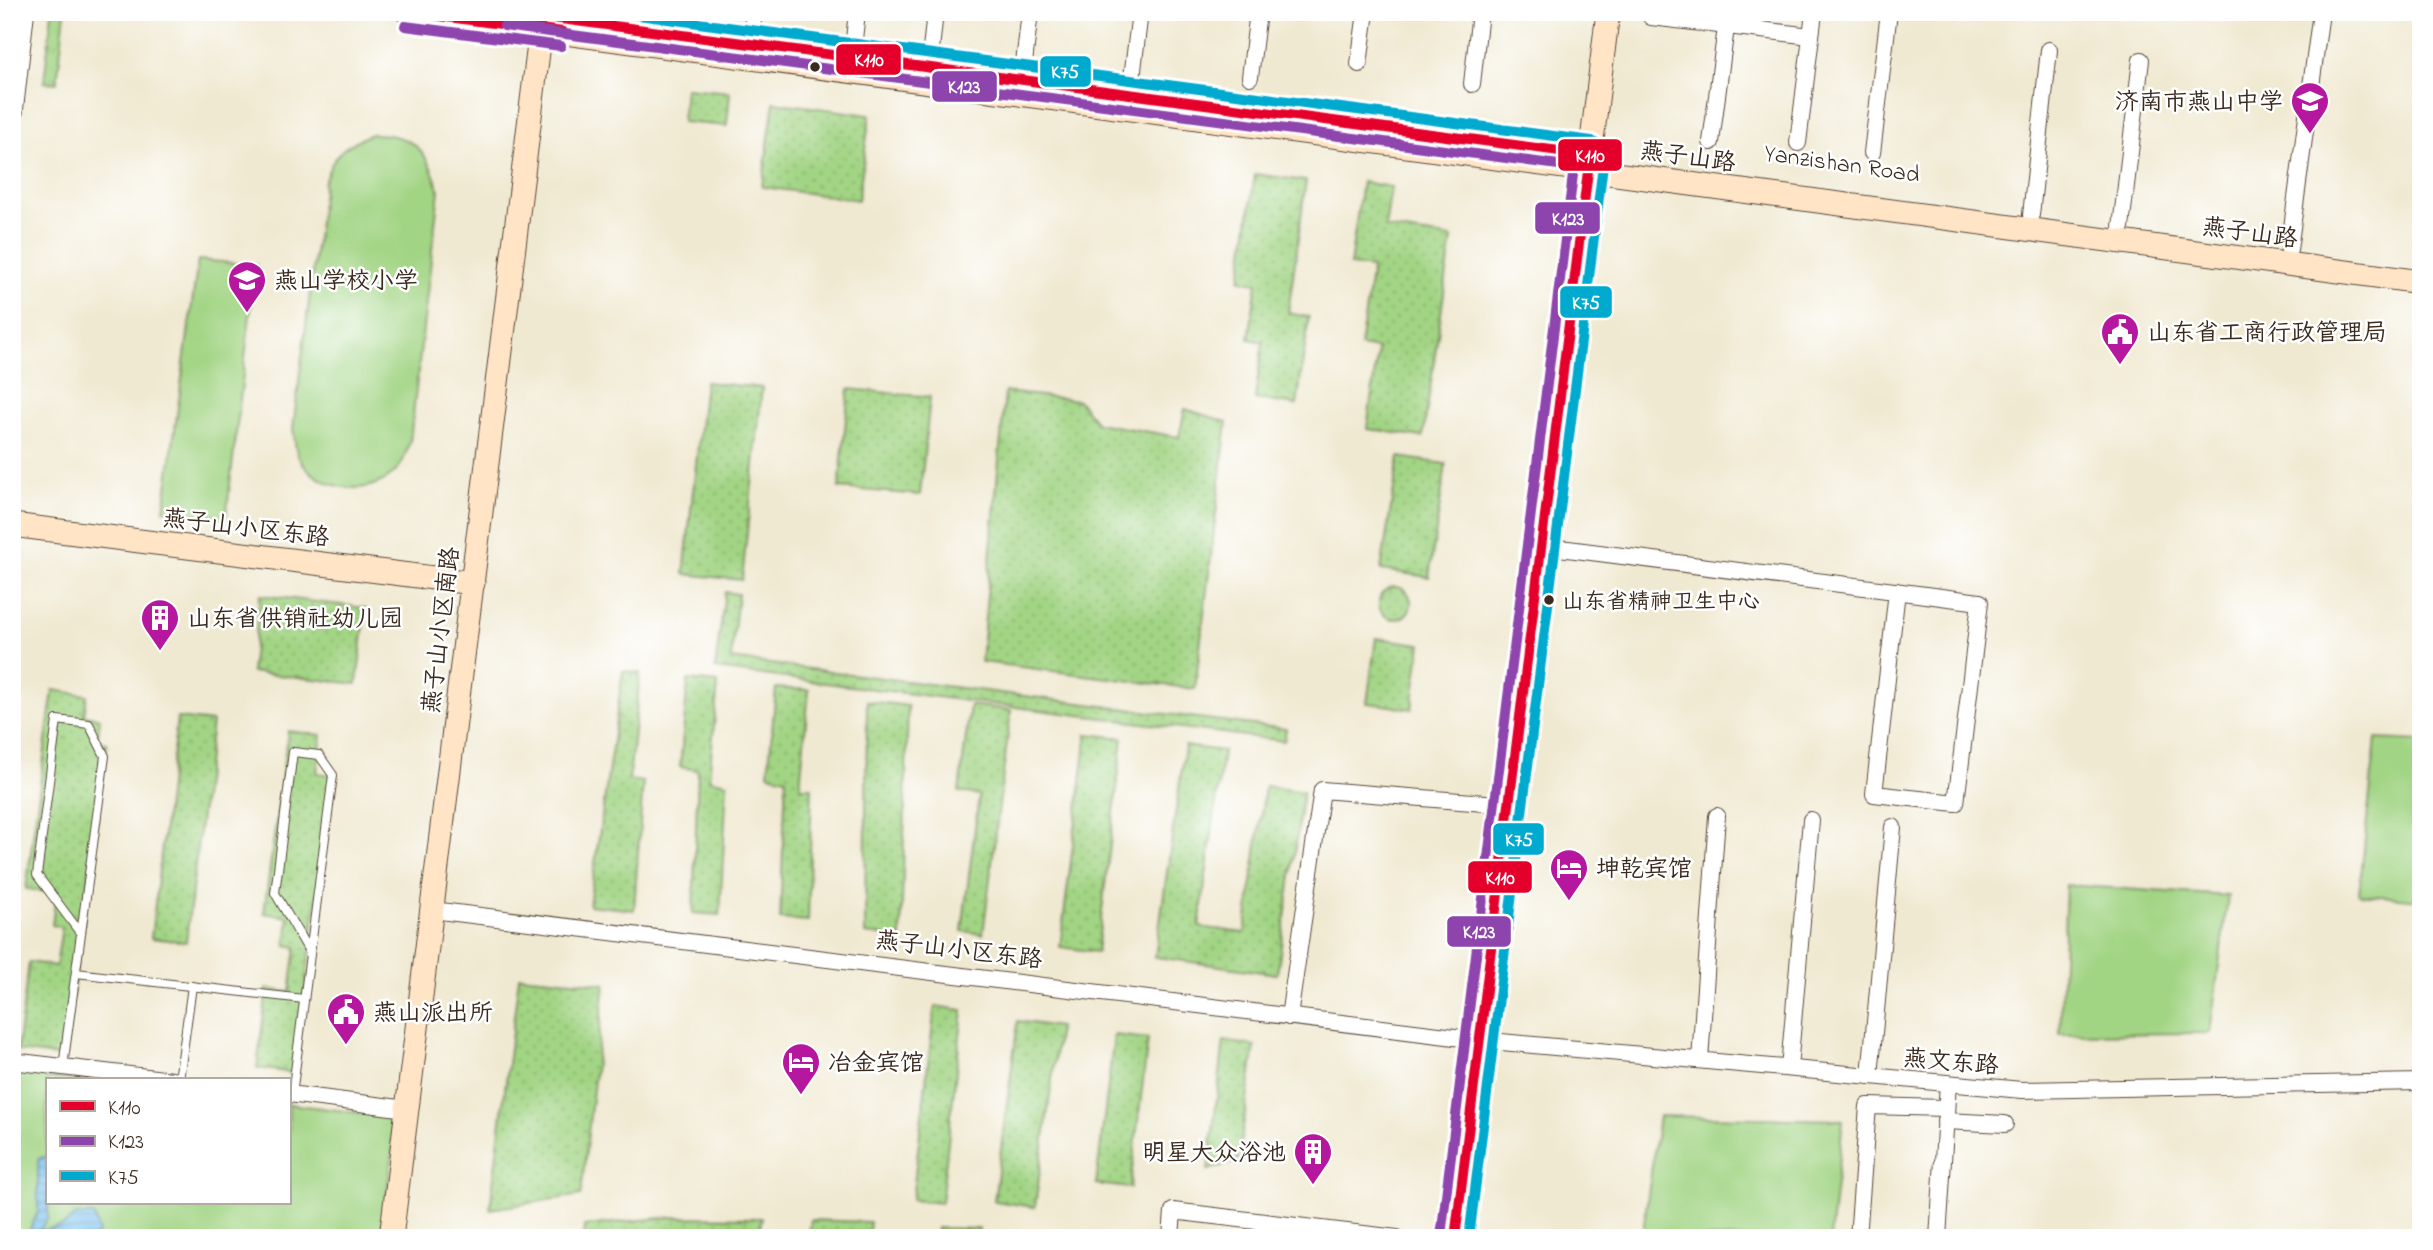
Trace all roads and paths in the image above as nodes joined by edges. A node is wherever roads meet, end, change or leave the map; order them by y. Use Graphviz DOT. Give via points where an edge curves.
graph roads {
  1 [pos="26,12"];
  2 [pos="407,12"];
  3 [pos="506,12"];
  4 [pos="754,12"];
  5 [pos="858,12"];
  6 [pos="935,12"];
  7 [pos="1030,12"];
  8 [pos="1140,12"];
  9 [pos="1258,12"];
  10 [pos="1366,12"];
  11 [pos="1480,12"];
  12 [pos="1608,12"];
  13 [pos="1814,12"];
  14 [pos="1889,12"];
  15 [pos="2321,12"];
  16 [pos="1651,17"];
  17 [pos="543,19"];
  18 [pos="1727,19"];
  19 [pos="661,22"];
  20 [pos="1811,36"];
  21 [pos="750,44"];
  22 [pos="2049,50"];
  23 [pos="852,58"];
  24 [pos="2141,60"];
  25 [pos="1359,64"];
  26 [pos="929,68"];
  27 [pos="1250,77"];
  28 [pos="1022,80"];
  29 [pos="1472,84"];
  30 [pos="1130,94"];
  31 [pos="12,135"];
  32 [pos="1711,142"];
  33 [pos="1798,143"];
  34 [pos="1872,153"];
  35 [pos="1589,162"];
  36 [pos="2031,215"];
  37 [pos="2121,227"];
  38 [pos="2289,250"];
  39 [pos="2421,268"];
  40 [pos="2421,282"];
  41 [pos="12,525"];
  42 [pos="1542,547"];
  43 [pos="473,583"];
  44 [pos="1897,591"];
  45 [pos="1510,805"];
  46 [pos="1717,816"];
  47 [pos="1811,820"];
  48 [pos="1893,827"];
  49 [pos="432,910"];
  50 [pos="81,934"];
  51 [pos="310,953"];
  52 [pos="76,973"];
  53 [pos="192,986"];
  54 [pos="304,999"];
  55 [pos="1289,1017"];
  56 [pos="1479,1040"];
  57 [pos="1700,1060"];
  58 [pos="12,1061"];
  59 [pos="63,1067"];
  60 [pos="1789,1068"];
  61 [pos="1870,1076"];
  62 [pos="155,1078"];
  63 [pos="179,1078"];
  64 [pos="2421,1082"];
  65 [pos="1948,1083"];
  66 [pos="290,1094"];
  67 [pos="407,1108"];
  68 [pos="1946,1115"];
  69 [pos="2005,1124"];
  70 [pos="391,1238"];
  71 [pos="1171,1238"];
  72 [pos="1397,1238"];
  73 [pos="1455,1238"];
  74 [pos="1858,1238"];
  75 [pos="1938,1238"];
  1 -- 31 [label="street"];
  2 -- 17 [label="street, 燕子山路"];
  3 -- 17 [label="street, Yanzishan Road"];
  4 -- 21 [label="street"];
  5 -- 23 [label="street"];
  6 -- 26 [label="street"];
  7 -- 28 [label="street"];
  8 -- 30 [label="street"];
  9 -- 27 [label="street"];
  10 -- 25 [label="street"];
  11 -- 29 [label="street"];
  12 -- 35 [label="street"];
  13 -- 20 [label="street"];
  14 -- 34 [label="street"];
  15 -- 38 [label="street"];
  16 -- 18 [label="street"];
  17 -- 19 [label="street, Yanzishan Road"];
  17 -- 35 [label="street, 燕子山路"];
  17 -- 43 [label="street, 燕子山小区南路"];
  18 -- 20 [label="street"];
  18 -- 32 [label="street"];
  19 -- 21 [label="street, Yanzishan Road"];
  20 -- 33 [label="street"];
  21 -- 23 [label="street, Yanzishan Road"];
  22 -- 36 [label="street"];
  23 -- 26 [label="street, Yanzishan Road"];
  24 -- 37 [label="street"];
  26 -- 28 [label="street, Yanzishan Road"];
  28 -- 30 [label="street, Yanzishan Road"];
  30 -- 35 [label="street, Yanzishan Road"];
  35 -- 36 [label="street, Yanzishan Road"];
  35 -- 40 [label="street, 燕子山路"];
  35 -- 42 [label="street"];
  36 -- 37 [label="street, Yanzishan Road"];
  37 -- 38 [label="street, Yanzishan Road"];
  38 -- 39 [label="street, Yanzishan Road"];
  41 -- 43 [label="street, 燕子山小区东路"];
  42 -- 44 [label="street"];
  42 -- 45 [label="street"];
  43 -- 49 [label="street, 燕子山小区南路"];
  44 -- 44 [label="street" via="1980,602 1956,803 1874,794"];
  45 -- 55 [label="street" via="1322,790"];
  45 -- 56 [label="street"];
  46 -- 57 [label="street"];
  47 -- 60 [label="street"];
  48 -- 61 [label="street"];
  49 -- 55 [label="street, 燕子山小区东路"];
  49 -- 67 [label="street, 燕子山小区南路"];
  50 -- 50 [label="lane" via="105,756 89,724 57,720 37,875"];
  50 -- 52 [label="lane"];
  51 -- 51 [label="lane" via="333,775 319,755 293,752 275,893"];
  51 -- 54 [label="lane"];
  52 -- 53 [label="lane"];
  52 -- 59 [label="lane"];
  53 -- 54 [label="lane"];
  53 -- 63 [label="lane"];
  54 -- 66 [label="lane"];
  55 -- 56 [label="street, 燕子山小区东路"];
  56 -- 57 [label="street, 燕文东路"];
  56 -- 73 [label="street"];
  57 -- 60 [label="street, 燕文东路"];
  58 -- 59 [label="street"];
  59 -- 62 [label="street"];
  60 -- 61 [label="street, 燕文东路"];
  61 -- 65 [label="street, 燕文东路"];
  64 -- 65 [label="street, 燕文东路" via="2022,1090"];
  65 -- 68 [label="street"];
  66 -- 67 [label="street"];
  67 -- 70 [label="street, 燕子山小区南路"];
  68 -- 69 [label="street"];
  68 -- 74 [label="street" via="1868,1106"];
  68 -- 75 [label="street"];
  71 -- 72 [label="street" via="1173,1211"];
}
